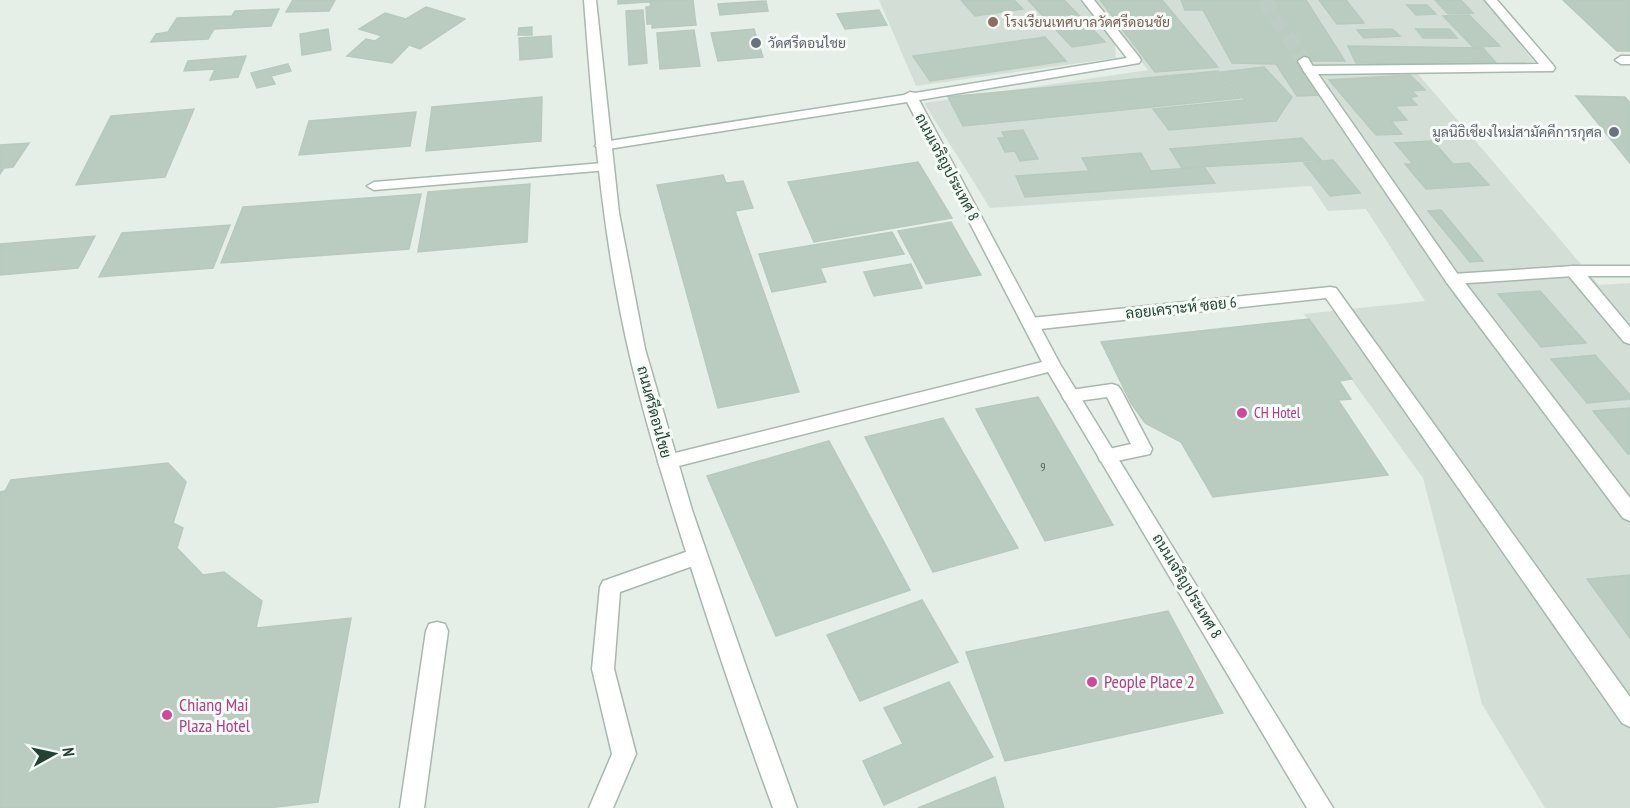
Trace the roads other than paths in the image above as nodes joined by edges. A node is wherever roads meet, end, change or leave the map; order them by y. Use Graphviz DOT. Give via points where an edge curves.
graph roads {
  1 [pos="590,0"];
  2 [pos="1088,0"];
  3 [pos="1491,0"];
  4 [pos="910,96"];
  5 [pos="603,157"];
  6 [pos="374,186"];
  7 [pos="1630,271"];
  8 [pos="1574,272"];
  9 [pos="1453,279"];
  10 [pos="1031,324"];
  11 [pos="1630,338"];
  12 [pos="1052,365"];
  13 [pos="1071,396"];
  14 [pos="1107,456"];
  15 [pos="667,462"];
  16 [pos="1630,513"];
  17 [pos="697,556"];
  18 [pos="437,631"];
  19 [pos="1630,716"];
  20 [pos="412,808"];
  21 [pos="601,808"];
  22 [pos="785,808"];
  23 [pos="1322,808"];
  1 -- 5 [label="street, ถนนศรีดอนไชย"];
  2 -- 4 [label="street" via="1135,60"];
  3 -- 9 [label="street" via="1549,68 1306,65"];
  4 -- 5 [label="street"];
  4 -- 10 [label="street, ถนนเจริญประเทศ 8"];
  5 -- 6 [label="street"];
  5 -- 15 [label="street, ถนนศรีดอนไชย" via="623,285"];
  7 -- 8 [label="street"];
  8 -- 9 [label="street"];
  8 -- 11 [label="street"];
  9 -- 16 [label="street"];
  10 -- 12 [label="street, ถนนเจริญประเทศ 8"];
  10 -- 19 [label="street, ลอยเคราะห์ ซอย 6" via="1330,292"];
  12 -- 13 [label="street, ถนนเจริญประเทศ 8"];
  12 -- 15 [label="street"];
  13 -- 14 [label="street, ถนนเจริญประเทศ 8"];
  13 -- 14 [label="street" via="1112,390 1143,449"];
  14 -- 23 [label="street, ถนนเจริญประเทศ 8"];
  15 -- 17 [label="street, ถนนศรีดอนไชย"];
  17 -- 21 [label="street" via="610,587 603,669 624,754"];
  17 -- 22 [label="street, ถนนศรีดอนไชย"];
  18 -- 20 [label="street"];
}
